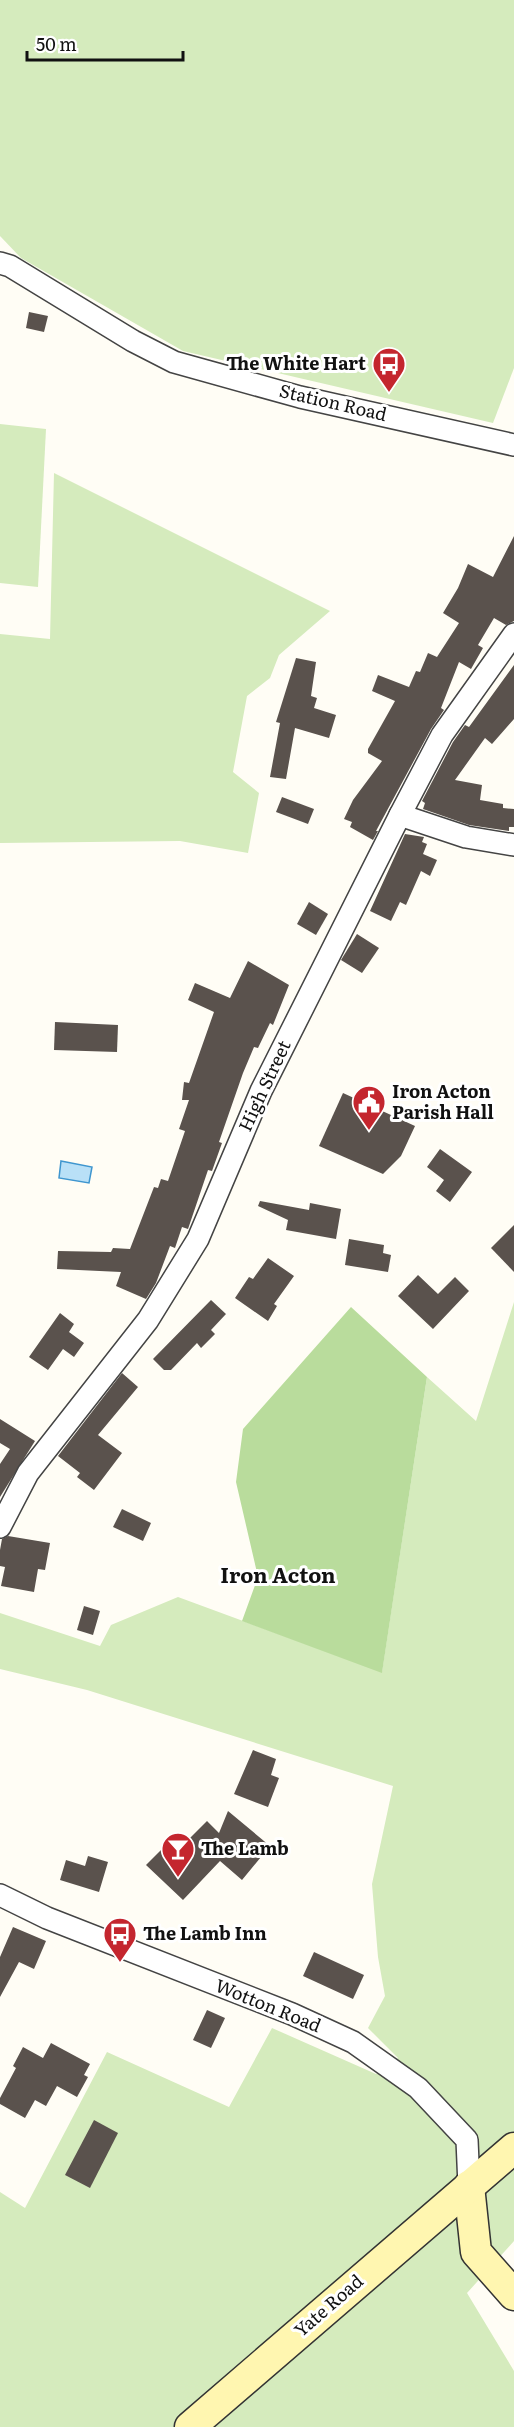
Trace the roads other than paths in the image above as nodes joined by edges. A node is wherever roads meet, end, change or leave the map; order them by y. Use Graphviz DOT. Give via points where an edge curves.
graph roads {
  1 [pos="3,262"];
  2 [pos="514,445"];
  3 [pos="514,634"];
  4 [pos="400,815"];
  5 [pos="514,846"];
  6 [pos="0,1527"];
  7 [pos="0,1895"];
  8 [pos="514,2148"];
  9 [pos="468,2186"];
  10 [pos="514,2295"];
  11 [pos="190,2427"];
  1 -- 2 [label="street, Station Road" via="174,362 300,397"];
  3 -- 4 [label="street, High Street" via="442,735"];
  4 -- 5 [label="street" via="466,837"];
  4 -- 6 [label="street, High Street" via="261,1091 198,1239 148,1320 28,1473"];
  7 -- 9 [label="street, Wotton Road" via="47,1918 292,2014 384,2061 418,2088 467,2140"];
  8 -- 9 [label="main road, Yate Road"];
  9 -- 10 [label="main road" via="476,2252"];
  9 -- 11 [label="main road, Yate Road"];
}
